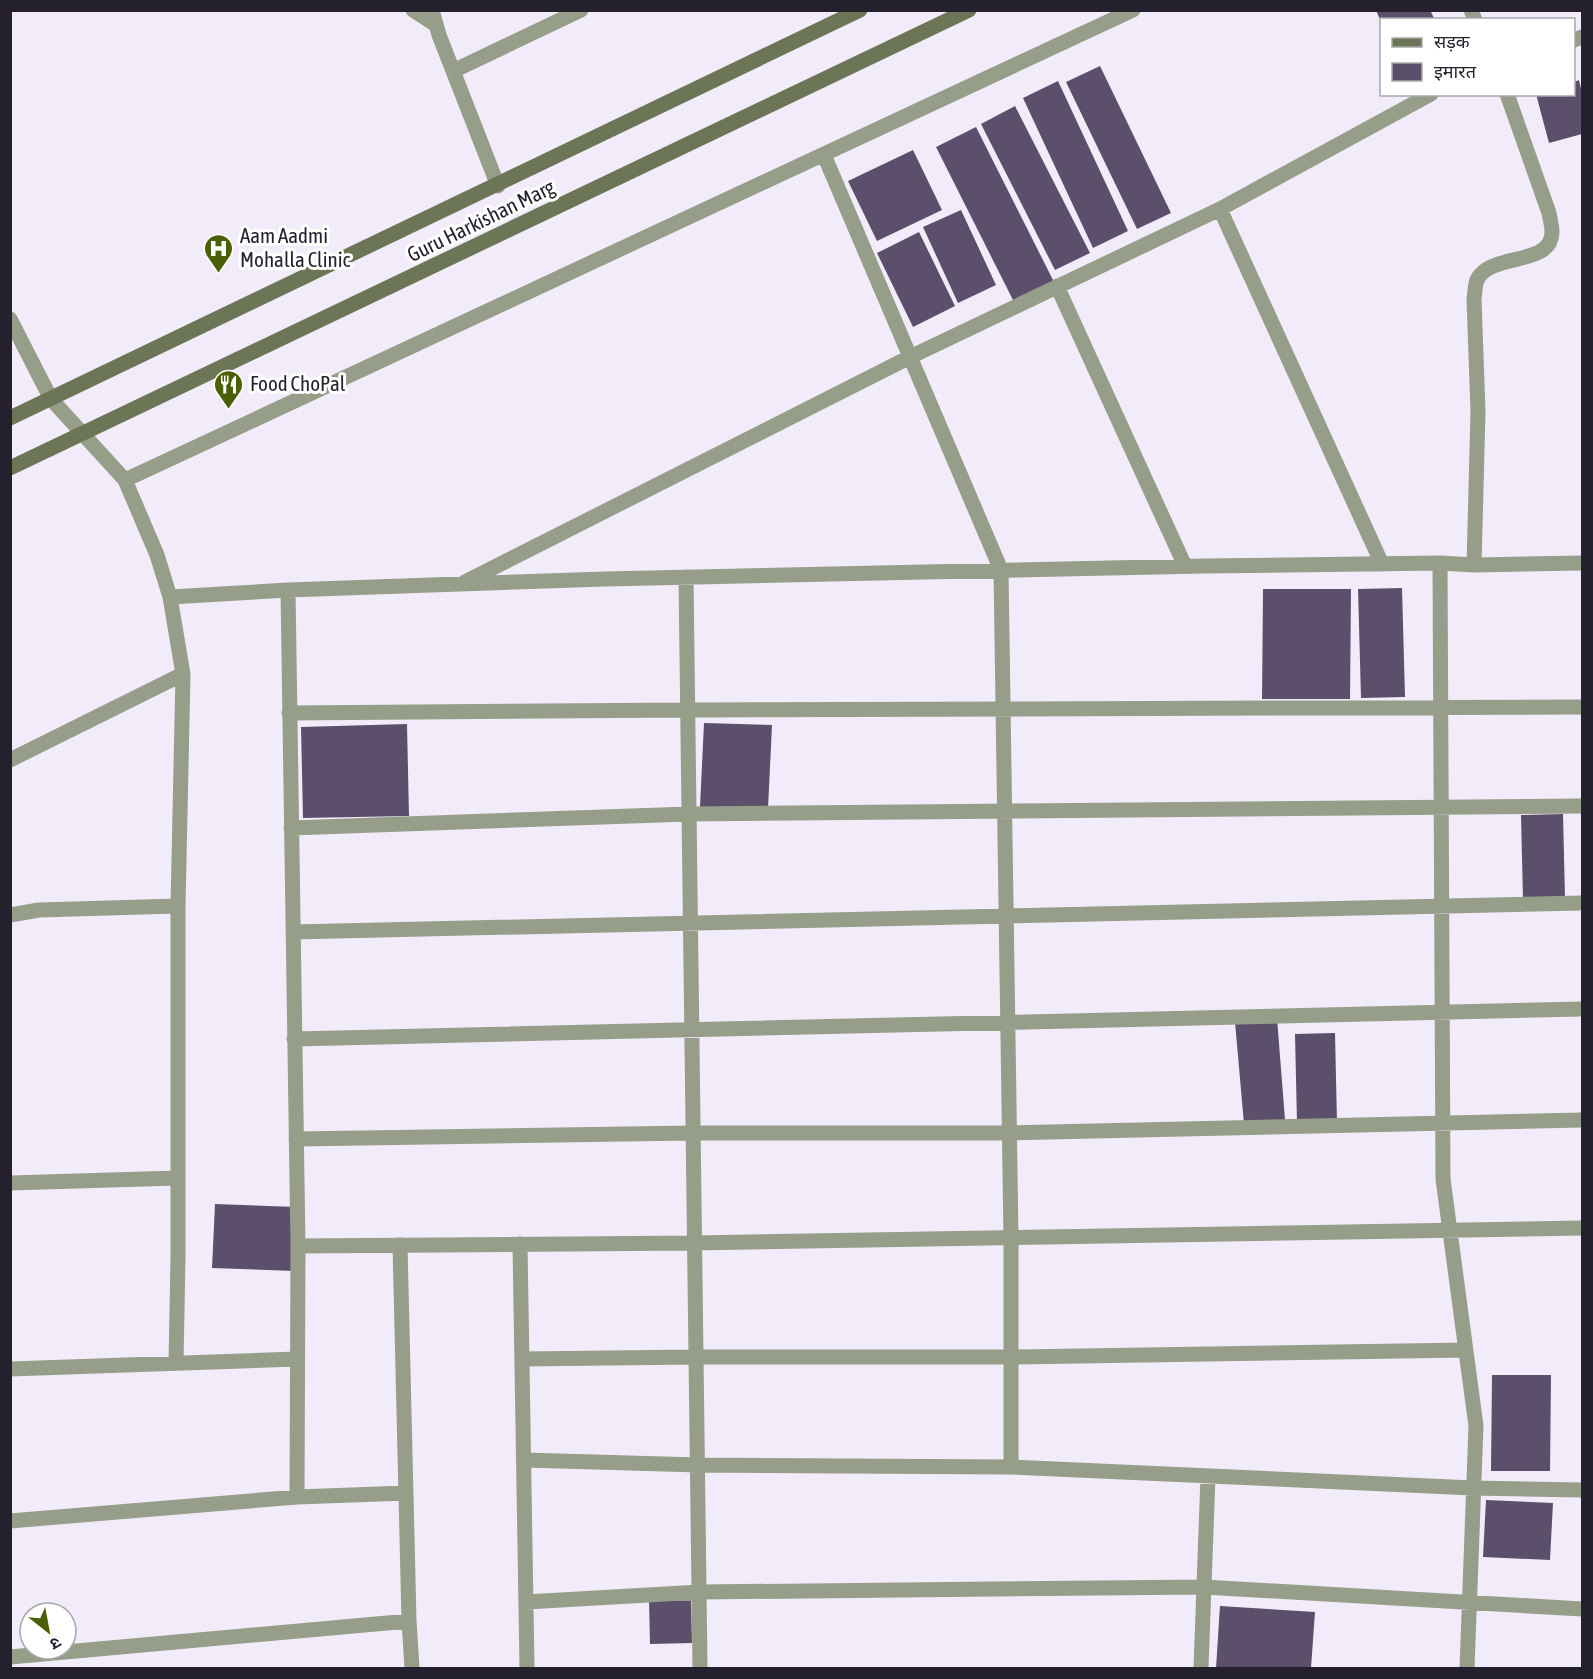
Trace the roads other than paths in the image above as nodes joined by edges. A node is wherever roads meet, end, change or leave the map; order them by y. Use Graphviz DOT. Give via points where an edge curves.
graph roads {
  1 [pos="413,10"];
  2 [pos="581,10"];
  3 [pos="860,10"];
  4 [pos="969,10"];
  5 [pos="1133,10"];
  6 [pos="434,18"];
  7 [pos="453,71"];
  8 [pos="1427,96"];
  9 [pos="1508,96"];
  10 [pos="825,155"];
  11 [pos="498,186"];
  12 [pos="1220,209"];
  13 [pos="1057,286"];
  14 [pos="10,319"];
  15 [pos="910,357"];
  16 [pos="51,399"];
  17 [pos="10,418"];
  18 [pos="82,434"];
  19 [pos="10,468"];
  20 [pos="125,480"];
  21 [pos="1440,563"];
  22 [pos="1582,563"];
  23 [pos="1382,564"];
  24 [pos="1474,565"];
  25 [pos="1185,566"];
  26 [pos="1001,570"];
  27 [pos="686,577"];
  28 [pos="460,585"];
  29 [pos="288,590"];
  30 [pos="170,597"];
  31 [pos="183,674"];
  32 [pos="1441,707"];
  33 [pos="1582,707"];
  34 [pos="1003,709"];
  35 [pos="688,710"];
  36 [pos="289,713"];
  37 [pos="10,760"];
  38 [pos="1582,806"];
  39 [pos="1442,807"];
  40 [pos="1004,811"];
  41 [pos="689,814"];
  42 [pos="291,828"];
  43 [pos="1582,903"];
  44 [pos="178,906"];
  45 [pos="1442,906"];
  46 [pos="10,915"];
  47 [pos="1006,915"];
  48 [pos="690,922"];
  49 [pos="293,932"];
  50 [pos="1582,1009"];
  51 [pos="1442,1012"];
  52 [pos="1007,1023"];
  53 [pos="691,1030"];
  54 [pos="294,1039"];
  55 [pos="1582,1120"];
  56 [pos="1443,1123"];
  57 [pos="692,1133"];
  58 [pos="1009,1133"];
  59 [pos="296,1138"];
  60 [pos="178,1178"];
  61 [pos="10,1183"];
  62 [pos="1582,1228"];
  63 [pos="1450,1230"];
  64 [pos="1011,1238"];
  65 [pos="694,1243"];
  66 [pos="520,1244"];
  67 [pos="400,1245"];
  68 [pos="298,1246"];
  69 [pos="1466,1350"];
  70 [pos="696,1357"];
  71 [pos="1011,1357"];
  72 [pos="297,1359"];
  73 [pos="522,1359"];
  74 [pos="176,1363"];
  75 [pos="10,1369"];
  76 [pos="524,1460"];
  77 [pos="699,1466"];
  78 [pos="1011,1467"];
  79 [pos="1208,1476"];
  80 [pos="1473,1488"];
  81 [pos="1582,1490"];
  82 [pos="406,1493"];
  83 [pos="297,1497"];
  84 [pos="10,1521"];
  85 [pos="1204,1587"];
  86 [pos="700,1592"];
  87 [pos="526,1602"];
  88 [pos="1470,1603"];
  89 [pos="1582,1609"];
  90 [pos="409,1621"];
  91 [pos="10,1657"];
  92 [pos="412,1668"];
  93 [pos="527,1668"];
  94 [pos="700,1668"];
  95 [pos="1201,1668"];
  96 [pos="1467,1668"];
  1 -- 6 [label="street"];
  2 -- 7 [label="street"];
  3 -- 11 [label="main road, Guru Harkishan Marg"];
  4 -- 18 [label="main road, Guru Harkishan Marg"];
  5 -- 10 [label="street"];
  6 -- 7 [label="street"];
  7 -- 11 [label="street"];
  8 -- 12 [label="street"];
  9 -- 24 [label="street" via="1549,213 1552,232 1550,244 1540,252 1494,266 1477,281"];
  10 -- 15 [label="street"];
  10 -- 20 [label="street"];
  11 -- 16 [label="main road, Guru Harkishan Marg"];
  12 -- 13 [label="street"];
  12 -- 23 [label="street"];
  13 -- 15 [label="street"];
  13 -- 25 [label="street"];
  14 -- 16 [label="street"];
  15 -- 26 [label="street"];
  15 -- 28 [label="street"];
  16 -- 17 [label="main road, Guru Harkishan Marg"];
  16 -- 18 [label="street"];
  18 -- 19 [label="main road, Guru Harkishan Marg"];
  18 -- 20 [label="street"];
  20 -- 30 [label="street"];
  21 -- 23 [label="street"];
  21 -- 24 [label="street"];
  21 -- 32 [label="street"];
  22 -- 24 [label="street"];
  23 -- 25 [label="street"];
  25 -- 26 [label="street"];
  26 -- 27 [label="street"];
  26 -- 34 [label="street"];
  27 -- 28 [label="street"];
  27 -- 35 [label="street"];
  28 -- 29 [label="street"];
  29 -- 30 [label="street"];
  29 -- 36 [label="street"];
  30 -- 31 [label="street"];
  31 -- 37 [label="street"];
  31 -- 44 [label="street"];
  32 -- 33 [label="street"];
  32 -- 34 [label="street"];
  32 -- 39 [label="street"];
  34 -- 35 [label="street"];
  34 -- 40 [label="street"];
  35 -- 36 [label="street"];
  35 -- 41 [label="street"];
  36 -- 42 [label="street"];
  38 -- 39 [label="street"];
  39 -- 40 [label="street"];
  39 -- 45 [label="street"];
  40 -- 41 [label="street"];
  40 -- 47 [label="street"];
  41 -- 42 [label="street"];
  41 -- 48 [label="street"];
  42 -- 49 [label="street"];
  43 -- 45 [label="street"];
  44 -- 46 [label="street" via="39,910"];
  44 -- 60 [label="street"];
  45 -- 47 [label="street"];
  45 -- 51 [label="street"];
  47 -- 48 [label="street"];
  47 -- 52 [label="street"];
  48 -- 49 [label="street"];
  48 -- 53 [label="street"];
  49 -- 54 [label="street"];
  50 -- 51 [label="street"];
  51 -- 52 [label="street"];
  51 -- 56 [label="street"];
  52 -- 53 [label="street"];
  52 -- 58 [label="street"];
  53 -- 54 [label="street"];
  53 -- 57 [label="street"];
  54 -- 59 [label="street"];
  55 -- 56 [label="street"];
  56 -- 58 [label="street"];
  56 -- 63 [label="street" via="1443,1179"];
  57 -- 58 [label="street"];
  57 -- 59 [label="street"];
  57 -- 65 [label="street"];
  58 -- 64 [label="street"];
  59 -- 68 [label="street"];
  60 -- 61 [label="street"];
  60 -- 74 [label="street"];
  62 -- 63 [label="street"];
  63 -- 64 [label="street"];
  63 -- 69 [label="street"];
  64 -- 65 [label="street"];
  64 -- 71 [label="street"];
  65 -- 66 [label="street"];
  65 -- 70 [label="street"];
  66 -- 67 [label="street"];
  66 -- 73 [label="street"];
  67 -- 68 [label="street"];
  67 -- 82 [label="street"];
  68 -- 72 [label="street"];
  69 -- 71 [label="street"];
  69 -- 80 [label="street" via="1476,1425"];
  70 -- 71 [label="street"];
  70 -- 73 [label="street"];
  70 -- 77 [label="street"];
  71 -- 78 [label="street"];
  72 -- 74 [label="street"];
  72 -- 83 [label="street"];
  73 -- 76 [label="street"];
  74 -- 75 [label="street"];
  76 -- 77 [label="street"];
  76 -- 87 [label="street"];
  77 -- 78 [label="street"];
  77 -- 86 [label="street"];
  78 -- 79 [label="street"];
  79 -- 80 [label="street"];
  79 -- 85 [label="street"];
  80 -- 81 [label="street"];
  80 -- 88 [label="street"];
  82 -- 83 [label="street"];
  82 -- 90 [label="street"];
  83 -- 84 [label="street"];
  85 -- 86 [label="street"];
  85 -- 88 [label="street"];
  85 -- 95 [label="street"];
  86 -- 87 [label="street"];
  86 -- 94 [label="street"];
  87 -- 93 [label="street"];
  88 -- 89 [label="street"];
  88 -- 96 [label="street"];
  90 -- 91 [label="street"];
  90 -- 92 [label="street"];
}
